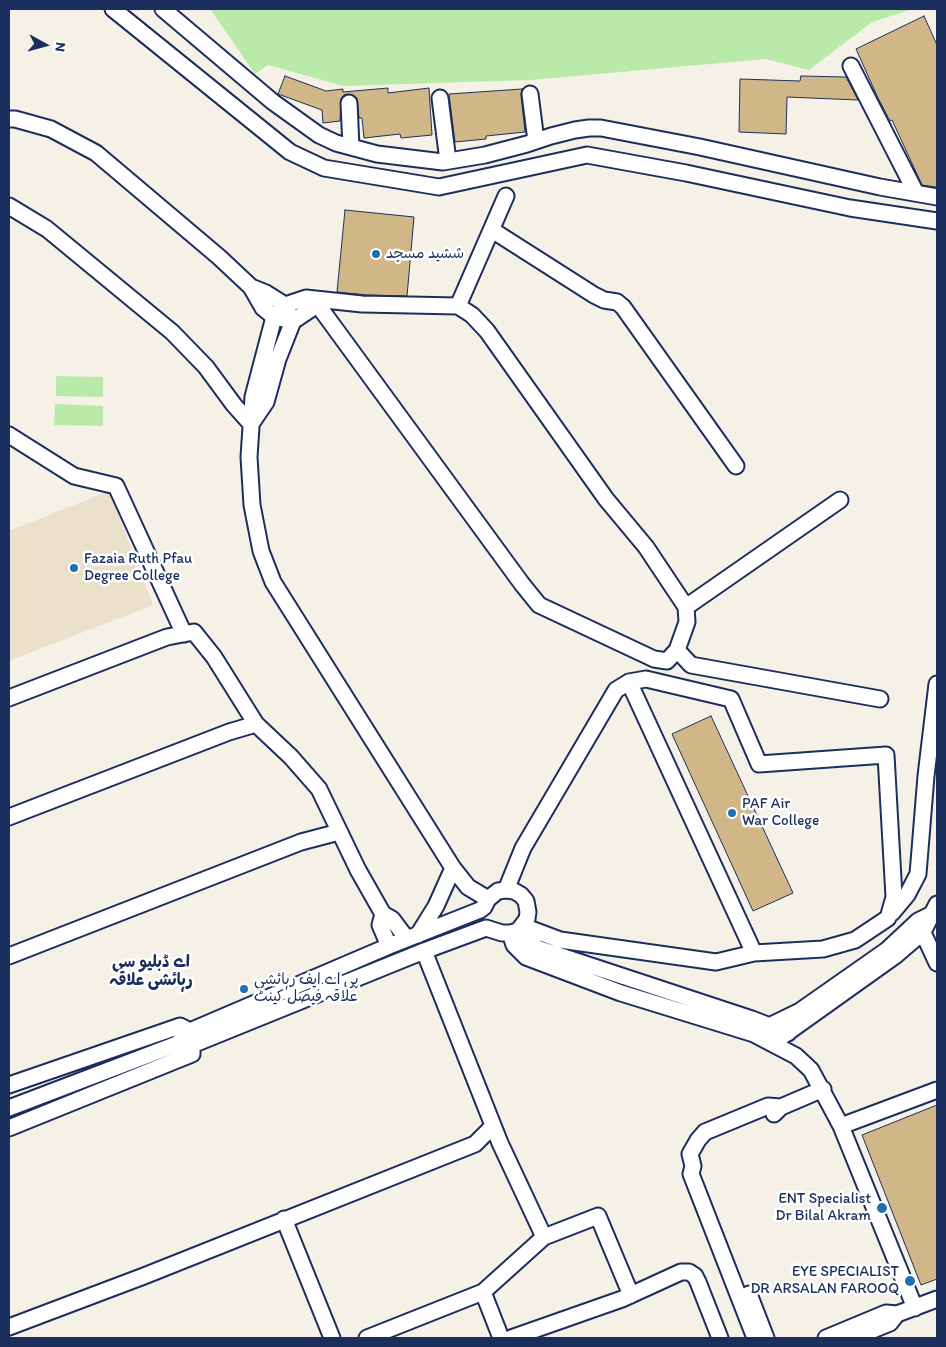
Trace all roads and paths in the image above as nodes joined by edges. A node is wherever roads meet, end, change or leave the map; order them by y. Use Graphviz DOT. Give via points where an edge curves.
graph roads {
  1 [pos="113,9"];
  2 [pos="163,9"];
  3 [pos="851,66"];
  4 [pos="530,94"];
  5 [pos="440,98"];
  6 [pos="349,103"];
  7 [pos="9,120"];
  8 [pos="536,141"];
  9 [pos="352,147"];
  10 [pos="448,161"];
  11 [pos="916,193"];
  12 [pos="506,196"];
  13 [pos="937,197"];
  14 [pos="9,206"];
  15 [pos="937,221"];
  16 [pos="492,230"];
  17 [pos="251,287"];
  18 [pos="316,300"];
  19 [pos="285,305"];
  20 [pos="458,306"];
  21 [pos="274,317"];
  22 [pos="293,321"];
  23 [pos="251,424"];
  24 [pos="9,435"];
  25 [pos="736,466"];
  26 [pos="840,500"];
  27 [pos="686,607"];
  28 [pos="184,634"];
  29 [pos="677,650"];
  30 [pos="629,682"];
  31 [pos="937,684"];
  32 [pos="9,698"];
  33 [pos="880,699"];
  34 [pos="256,724"];
  35 [pos="9,817"];
  36 [pos="339,832"];
  37 [pos="454,868"];
  38 [pos="506,890"];
  39 [pos="488,899"];
  40 [pos="934,909"];
  41 [pos="382,914"];
  42 [pos="888,918"];
  43 [pos="926,927"];
  44 [pos="517,930"];
  45 [pos="413,937"];
  46 [pos="389,946"];
  47 [pos="424,951"];
  48 [pos="754,953"];
  49 [pos="9,956"];
  50 [pos="937,964"];
  51 [pos="345,965"];
  52 [pos="353,980"];
  53 [pos="771,1025"];
  54 [pos="788,1033"];
  55 [pos="754,1034"];
  56 [pos="191,1038"];
  57 [pos="773,1043"];
  58 [pos="9,1085"];
  59 [pos="822,1089"];
  60 [pos="937,1090"];
  61 [pos="9,1108"];
  62 [pos="493,1126"];
  63 [pos="841,1126"];
  64 [pos="9,1128"];
  65 [pos="693,1166"];
  66 [pos="284,1219"];
  67 [pos="544,1237"];
  68 [pos="483,1292"];
  69 [pos="631,1294"];
  70 [pos="937,1300"];
  71 [pos="915,1308"];
  72 [pos="897,1314"];
  73 [pos="9,1328"];
  74 [pos="332,1338"];
  75 [pos="367,1338"];
  76 [pos="501,1338"];
  77 [pos="511,1338"];
  78 [pos="720,1338"];
  79 [pos="755,1338"];
  80 [pos="766,1338"];
  81 [pos="826,1338"];
  82 [pos="853,1338"];
  1 -- 15 [label="street" via="290,152 324,168 439,187 587,155 850,208"];
  2 -- 9 [label="street" via="273,102 319,135"];
  3 -- 11 [label="street"];
  4 -- 8 [label="street"];
  5 -- 10 [label="street"];
  6 -- 9 [label="street"];
  7 -- 17 [label="street" via="51,129 96,153"];
  8 -- 10 [label="street"];
  8 -- 11 [label="street" via="575,130 602,128"];
  9 -- 10 [label="street" via="377,154"];
  11 -- 13 [label="street"];
  12 -- 16 [label="street"];
  14 -- 23 [label="street" via="47,229 172,332 206,367"];
  16 -- 20 [label="street"];
  16 -- 25 [label="street" via="594,295 623,307"];
  17 -- 19 [label="street"];
  17 -- 21 [label="street" via="262,308"];
  18 -- 19 [label="street" via="306,298"];
  18 -- 20 [label="street"];
  18 -- 22 [label="street" via="311,309"];
  18 -- 29 [label="street" via="539,605 654,659 668,660"];
  19 -- 21 [label="street"];
  19 -- 22 [label="street"];
  20 -- 27 [label="street" via="488,331"];
  21 -- 22 [label="street"];
  21 -- 23 [label="street" via="253,397"];
  22 -- 23 [label="street" via="266,402"];
  23 -- 37 [label="street" via="252,504 262,551 273,582"];
  24 -- 28 [label="street" via="74,476 116,486"];
  26 -- 27 [label="street"];
  27 -- 29 [label="street" via="687,622"];
  28 -- 32 [label="street" via="167,637"];
  28 -- 34 [label="street" via="194,632 209,650"];
  29 -- 33 [label="street" via="691,665"];
  30 -- 38 [label="street" via="616,690 523,848"];
  30 -- 42 [label="street" via="646,679 731,698 759,764 886,755 894,897"];
  30 -- 48 [label="street"];
  31 -- 42 [label="street" via="918,874 907,895"];
  34 -- 35 [label="street"];
  34 -- 36 [label="street" via="320,789"];
  36 -- 41 [label="street"];
  36 -- 49 [label="street" via="301,842"];
  37 -- 39 [label="street" via="468,887"];
  37 -- 45 [label="street" via="436,906"];
  38 -- 39 [label="street" via="498,891"];
  38 -- 44 [label="street" via="514,891 526,901 527,920"];
  39 -- 45 [label="street" via="480,910"];
  40 -- 43 [label="street"];
  41 -- 45 [label="street"];
  41 -- 46 [label="street" via="380,925"];
  42 -- 48 [label="street" via="855,940 823,949"];
  43 -- 50 [label="street"];
  43 -- 53 [label="street" via="879,955 800,1011"];
  43 -- 54 [label="street" via="895,956"];
  44 -- 47 [label="street" via="502,933 486,928"];
  44 -- 48 [label="street" via="560,940 716,962"];
  44 -- 53 [label="street" via="537,948"];
  44 -- 55 [label="street" via="514,946 526,958 621,993"];
  45 -- 46 [label="street"];
  46 -- 51 [label="street"];
  47 -- 52 [label="street"];
  47 -- 62 [label="street"];
  51 -- 52 [label="street"];
  51 -- 56 [label="street"];
  52 -- 56 [label="street"];
  53 -- 54 [label="street"];
  53 -- 55 [label="street"];
  54 -- 57 [label="street"];
  55 -- 57 [label="street"];
  56 -- 58 [label="street" via="180,1026"];
  56 -- 61 [label="street"];
  56 -- 64 [label="street" via="192,1054"];
  57 -- 59 [label="street" via="796,1056 811,1070"];
  59 -- 63 [label="street"];
  59 -- 65 [label="street" via="781,1107 773,1115 708,1141 698,1140 690,1154"];
  60 -- 63 [label="street"];
  62 -- 66 [label="street" via="475,1144"];
  62 -- 67 [label="street"];
  63 -- 71 [label="street"];
  65 -- 79 [label="street" via="691,1174"];
  65 -- 80 [label="street" via="702,1174"];
  66 -- 73 [label="street"];
  66 -- 74 [label="street"];
  67 -- 68 [label="street"];
  67 -- 69 [label="street" via="598,1216"];
  68 -- 75 [label="street"];
  68 -- 76 [label="street"];
  69 -- 77 [label="street"];
  69 -- 78 [label="street" via="681,1272 689,1272 698,1282"];
  70 -- 71 [label="street"];
  71 -- 72 [label="street"];
  72 -- 81 [label="street" via="886,1313"];
  72 -- 82 [label="street" via="890,1323"];
}
